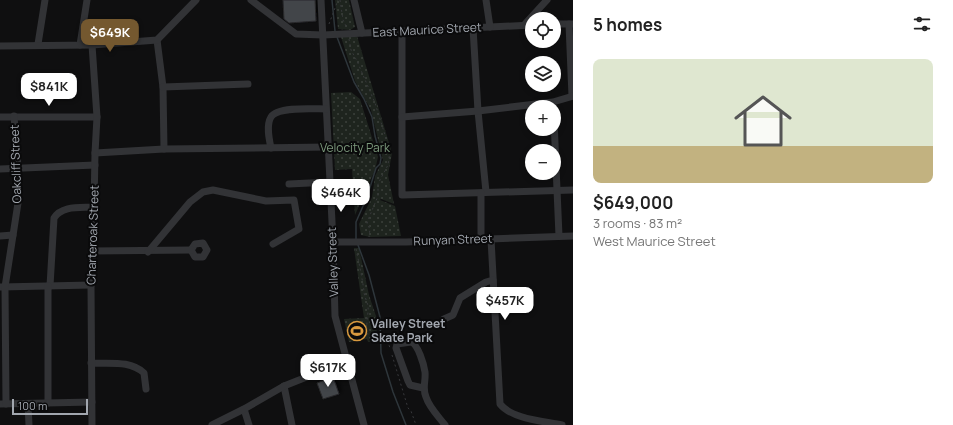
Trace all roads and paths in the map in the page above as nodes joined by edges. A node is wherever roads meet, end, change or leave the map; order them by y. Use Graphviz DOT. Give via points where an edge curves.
graph roads {
  1 [pos="45,0"];
  2 [pos="87,0"];
  3 [pos="196,0"];
  4 [pos="251,0"];
  5 [pos="321,0"];
  6 [pos="339,0"];
  7 [pos="354,0"];
  8 [pos="486,0"];
  9 [pos="547,0"];
  10 [pos="538,12"];
  11 [pos="329,22"];
  12 [pos="571,24"];
  13 [pos="525,25"];
  14 [pos="490,27"];
  15 [pos="473,28"];
  16 [pos="402,31"];
  17 [pos="362,33"];
  18 [pos="344,34"];
  19 [pos="326,35"];
  20 [pos="157,40"];
  21 [pos="38,44"];
  22 [pos="80,44"];
  23 [pos="92,44"];
  24 [pos="0,46"];
  25 [pos="248,84"];
  26 [pos="163,87"];
  27 [pos="573,96"];
  28 [pos="561,101"];
  29 [pos="525,107"];
  30 [pos="326,109"];
  31 [pos="478,111"];
  32 [pos="14,116"];
  33 [pos="0,117"];
  34 [pos="98,117"];
  35 [pos="402,117"];
  36 [pos="554,136"];
  37 [pos="328,147"];
  38 [pos="271,148"];
  39 [pos="164,149"];
  40 [pos="95,153"];
  41 [pos="95,165"];
  42 [pos="18,168"];
  43 [pos="0,169"];
  44 [pos="330,182"];
  45 [pos="289,184"];
  46 [pos="573,190"];
  47 [pos="556,191"];
  48 [pos="483,192"];
  49 [pos="94,207"];
  50 [pos="13,235"];
  51 [pos="0,236"];
  52 [pos="559,236"];
  53 [pos="573,236"];
  54 [pos="368,238"];
  55 [pos="481,239"];
  56 [pos="491,239"];
  57 [pos="333,242"];
  58 [pos="273,244"];
  59 [pos="356,244"];
  60 [pos="191,250"];
  61 [pos="92,252"];
  62 [pos="148,252"];
  63 [pos="493,280"];
  64 [pos="91,285"];
  65 [pos="49,286"];
  66 [pos="2,287"];
  67 [pos="444,319"];
  68 [pos="347,361"];
  69 [pos="91,363"];
  70 [pos="284,386"];
  71 [pos="424,388"];
  72 [pos="146,389"];
  73 [pos="92,402"];
  74 [pos="48,403"];
  75 [pos="3,404"];
  76 [pos="28,404"];
  77 [pos="244,409"];
  78 [pos="29,425"];
  79 [pos="92,425"];
  80 [pos="212,425"];
  81 [pos="249,425"];
  82 [pos="292,425"];
  83 [pos="364,425"];
  84 [pos="416,425"];
  85 [pos="445,425"];
  86 [pos="562,425"];
  1 -- 21 [label="street"];
  2 -- 22 [label="street"];
  3 -- 20 [label="street"];
  4 -- 19 [label="street, East Maurice Street" via="296,34"];
  5 -- 19 [label="street, Valley Street"];
  6 -- 11 [label="path"];
  6 -- 18 [label="path" via="347,27"];
  7 -- 17 [label="street"];
  8 -- 14 [label="street"];
  9 -- 10 [label="street"];
  12 -- 27 [label="street"];
  13 -- 14 [label="street, East Maurice Street"];
  14 -- 15 [label="street, East Maurice Street"];
  15 -- 16 [label="street, East Maurice Street"];
  15 -- 31 [label="street"];
  16 -- 17 [label="street, East Maurice Street"];
  16 -- 35 [label="street"];
  17 -- 18 [label="street, East Maurice Street"];
  18 -- 19 [label="street, East Maurice Street"];
  18 -- 54 [label="path" via="375,103 390,151 388,165 378,184 378,196 368,220"];
  19 -- 30 [label="street, Valley Street"];
  20 -- 23 [label="street"];
  20 -- 26 [label="street"];
  21 -- 22 [label="street"];
  21 -- 24 [label="street"];
  22 -- 23 [label="street"];
  23 -- 34 [label="street, Charteroak Street"];
  25 -- 26 [label="street"];
  26 -- 39 [label="street"];
  27 -- 28 [label="street"];
  29 -- 31 [label="street"];
  30 -- 37 [label="street, Valley Street"];
  30 -- 38 [label="street" via="292,109 276,112 271,116 269,126"];
  31 -- 35 [label="street"];
  31 -- 48 [label="street"];
  32 -- 33 [label="street"];
  32 -- 34 [label="street"];
  32 -- 42 [label="street, Oakcliff Street"];
  34 -- 40 [label="street, Charteroak Street"];
  35 -- 48 [label="street" via="402,195"];
  36 -- 47 [label="street"];
  37 -- 38 [label="street"];
  37 -- 44 [label="street, Valley Street"];
  38 -- 39 [label="street"];
  39 -- 40 [label="street"];
  40 -- 41 [label="street, Charteroak Street"];
  41 -- 42 [label="street"];
  41 -- 49 [label="street, Charteroak Street"];
  42 -- 43 [label="street"];
  42 -- 50 [label="street, Oakcliff Street" via="18,203"];
  44 -- 45 [label="street"];
  44 -- 57 [label="street, Valley Street"];
  46 -- 47 [label="street"];
  47 -- 48 [label="street"];
  47 -- 52 [label="street"];
  48 -- 55 [label="street"];
  49 -- 61 [label="street, Charteroak Street"];
  49 -- 65 [label="street" via="63,209 54,218"];
  50 -- 51 [label="street"];
  50 -- 66 [label="street, Oakcliff Street"];
  52 -- 53 [label="street, Runyan Street"];
  52 -- 56 [label="street, Runyan Street"];
  55 -- 56 [label="street, Runyan Street"];
  55 -- 59 [label="street, Runyan Street"];
  56 -- 63 [label="street"];
  57 -- 59 [label="street, Runyan Street"];
  57 -- 68 [label="street, Valley Street" via="335,316"];
  58 -- 62 [label="street" via="299,229 294,200 266,201 213,190 203,192 190,202"];
  59 -- 84 [label="path" via="368,306 368,337 387,339 408,408"];
  60 -- 62 [label="street"];
  61 -- 62 [label="street"];
  61 -- 64 [label="street, Charteroak Street"];
  63 -- 67 [label="street" via="460,298 453,315"];
  63 -- 86 [label="street" via="500,404 504,410 515,415"];
  64 -- 65 [label="street"];
  64 -- 69 [label="street, Charteroak Street"];
  65 -- 66 [label="street"];
  65 -- 74 [label="street"];
  66 -- 75 [label="street, Oakcliff Street"];
  68 -- 70 [label="street"];
  68 -- 83 [label="street, Valley Street"];
  69 -- 72 [label="street" via="133,365 144,373"];
  69 -- 73 [label="street, Charteroak Street"];
  70 -- 77 [label="street"];
  70 -- 82 [label="street"];
  71 -- 71 [label="street" via="424,367 416,344 397,344 396,348 410,385"];
  71 -- 85 [label="street" via="426,399"];
  73 -- 74 [label="street"];
  73 -- 79 [label="street, Charteroak Street"];
  74 -- 76 [label="street"];
  75 -- 76 [label="street"];
  76 -- 78 [label="street"];
  77 -- 80 [label="street"];
  77 -- 81 [label="street"];
}
